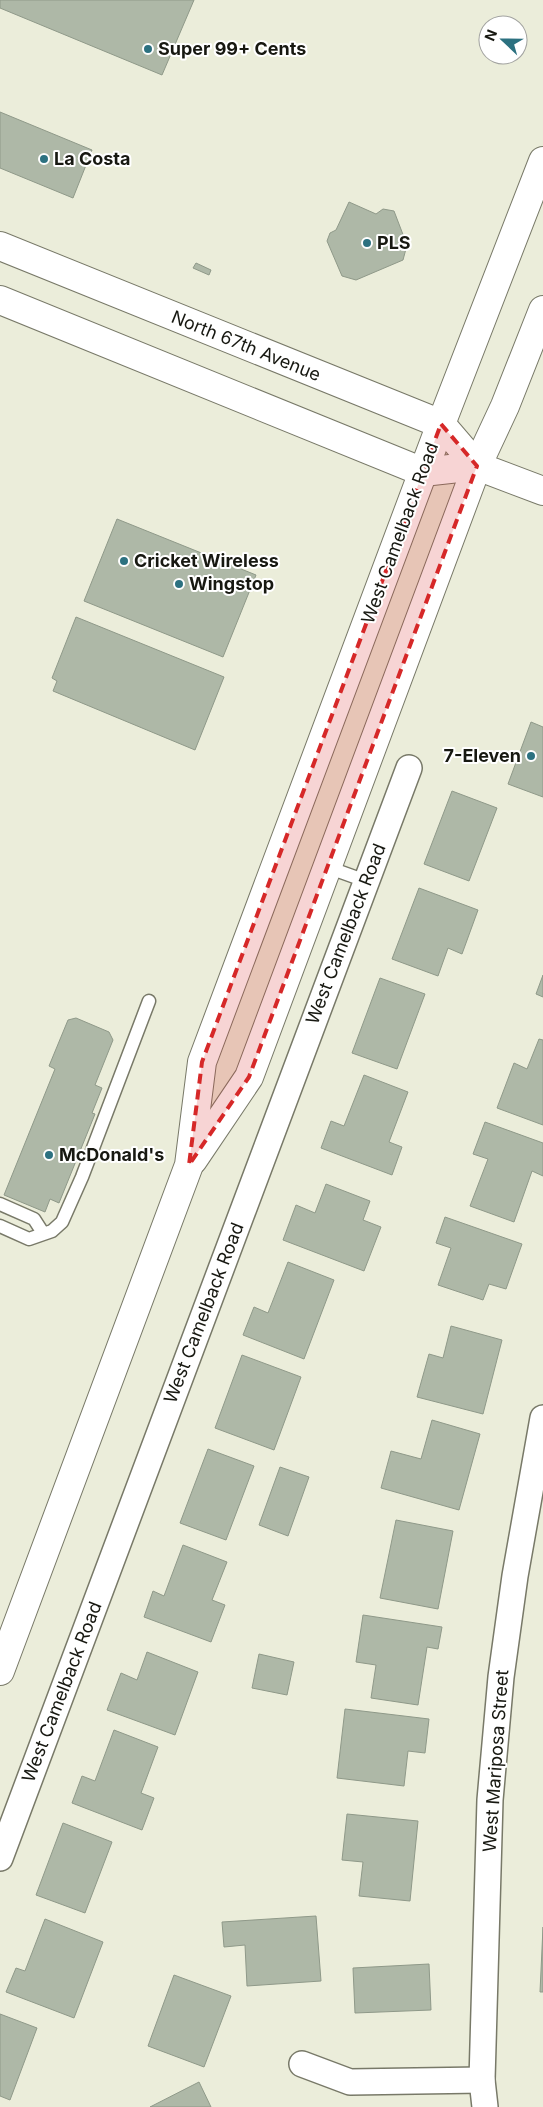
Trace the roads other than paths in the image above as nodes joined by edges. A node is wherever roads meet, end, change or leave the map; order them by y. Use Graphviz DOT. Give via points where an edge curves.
graph roads {
  1 [pos="543,161"];
  2 [pos="0,246"];
  3 [pos="0,300"];
  4 [pos="543,310"];
  5 [pos="441,424"];
  6 [pos="478,466"];
  7 [pos="423,472"];
  8 [pos="543,491"];
  9 [pos="409,768"];
  10 [pos="327,868"];
  11 [pos="366,881"];
  12 [pos="150,1001"];
  13 [pos="189,1165"];
  14 [pos="0,1204"];
  15 [pos="0,1226"];
  16 [pos="43,1233"];
  17 [pos="543,1418"];
  18 [pos="0,1671"];
  19 [pos="0,1858"];
  20 [pos="302,2064"];
  21 [pos="482,2080"];
  22 [pos="485,2107"];
  1 -- 5 [label="main road, West Camelback Road"];
  2 -- 5 [label="main road, North 67th Avenue"];
  3 -- 7 [label="main road, North 67th Avenue"];
  4 -- 6 [label="main road, West Camelback Road"];
  5 -- 6 [label="main road, North 67th Avenue"];
  5 -- 7 [label="main road, West Camelback Road"];
  6 -- 7 [label="main road, North 67th Avenue"];
  6 -- 8 [label="main road, North 67th Avenue"];
  6 -- 10 [label="main road, West Camelback Road"];
  7 -- 13 [label="main road, West Camelback Road" via="202,1062"];
  9 -- 11 [label="street, West Camelback Road"];
  10 -- 11 [label="lane"];
  10 -- 13 [label="main road, West Camelback Road" via="249,1077"];
  11 -- 19 [label="street, West Camelback Road"];
  12 -- 16 [label="lane" via="62,1222 52,1231"];
  13 -- 18 [label="main road, West Camelback Road"];
  14 -- 16 [label="lane" via="34,1219"];
  15 -- 16 [label="lane" via="29,1239"];
  17 -- 21 [label="street, West Mariposa Street" via="515,1576 500,1687 490,1800"];
  20 -- 21 [label="street" via="350,2082"];
  21 -- 22 [label="street, West Mariposa Street"];
}
